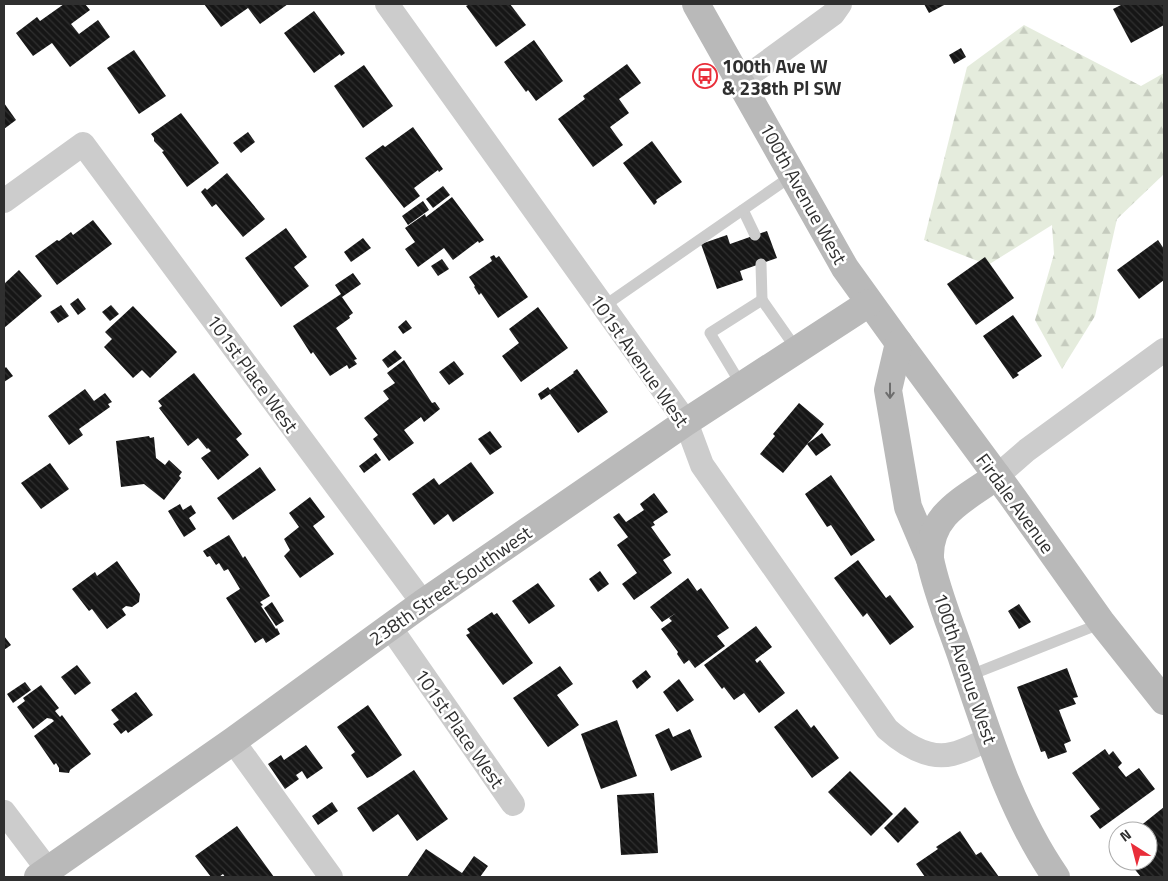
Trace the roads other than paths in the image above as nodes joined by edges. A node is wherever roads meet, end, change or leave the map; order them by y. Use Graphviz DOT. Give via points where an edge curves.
graph roads {
  1 [pos="387,4"];
  2 [pos="696,4"];
  3 [pos="840,4"];
  4 [pos="741,81"];
  5 [pos="793,175"];
  6 [pos="4,201"];
  7 [pos="743,210"];
  8 [pos="755,235"];
  9 [pos="761,264"];
  10 [pos="762,300"];
  11 [pos="869,303"];
  12 [pos="604,306"];
  13 [pos="899,344"];
  14 [pos="797,350"];
  15 [pos="1164,350"];
  16 [pos="742,386"];
  17 [pos="686,422"];
  18 [pos="997,476"];
  19 [pos="930,559"];
  20 [pos="423,603"];
  21 [pos="1102,623"];
  22 [pos="390,627"];
  23 [pos="968,676"];
  24 [pos="1164,701"];
  25 [pos="990,739"];
  26 [pos="233,741"];
  27 [pos="513,804"];
  28 [pos="4,812"];
  29 [pos="43,874"];
  30 [pos="331,877"];
  31 [pos="1056,877"];
  1 -- 12 [label="street, 101st Avenue West"];
  2 -- 4 [label="street, 100th Avenue West"];
  3 -- 4 [label="street" via="833,14"];
  4 -- 5 [label="street, 100th Avenue West"];
  5 -- 7 [label="lane"];
  5 -- 11 [label="street, 100th Avenue West" via="845,268"];
  6 -- 20 [label="street, 101st Place West" via="83,144"];
  7 -- 8 [label="lane"];
  7 -- 12 [label="lane"];
  9 -- 10 [label="lane"];
  10 -- 14 [label="lane"];
  10 -- 16 [label="lane" via="710,334"];
  11 -- 13 [label="street, Firdale Avenue"];
  11 -- 14 [label="street, 238th Street Southwest"];
  12 -- 17 [label="street, 101st Avenue West"];
  13 -- 18 [label="street, Firdale Avenue"];
  13 -- 19 [label="street, one-way" via="888,390 908,507"];
  14 -- 16 [label="street, 238th Street Southwest"];
  15 -- 18 [label="street" via="1027,450"];
  16 -- 17 [label="street, 238th Street Southwest"];
  17 -- 20 [label="street, 238th Street Southwest"];
  17 -- 25 [label="street, 101st Avenue West" via="702,466 887,729 901,741 932,754 951,754"];
  18 -- 19 [label="street, 100th Avenue West" via="942,517 931,537"];
  18 -- 21 [label="street, Firdale Avenue"];
  19 -- 23 [label="street, 100th Avenue West"];
  20 -- 22 [label="street, 238th Street Southwest"];
  21 -- 23 [label="lane"];
  21 -- 24 [label="street, Firdale Avenue"];
  22 -- 26 [label="street, 238th Street Southwest"];
  22 -- 27 [label="street, 101st Place West"];
  23 -- 25 [label="street, 100th Avenue West"];
  25 -- 31 [label="street, 100th Avenue West" via="1024,824"];
  26 -- 29 [label="street, 238th Street Southwest"];
  26 -- 30 [label="street"];
  28 -- 29 [label="street"];
}
